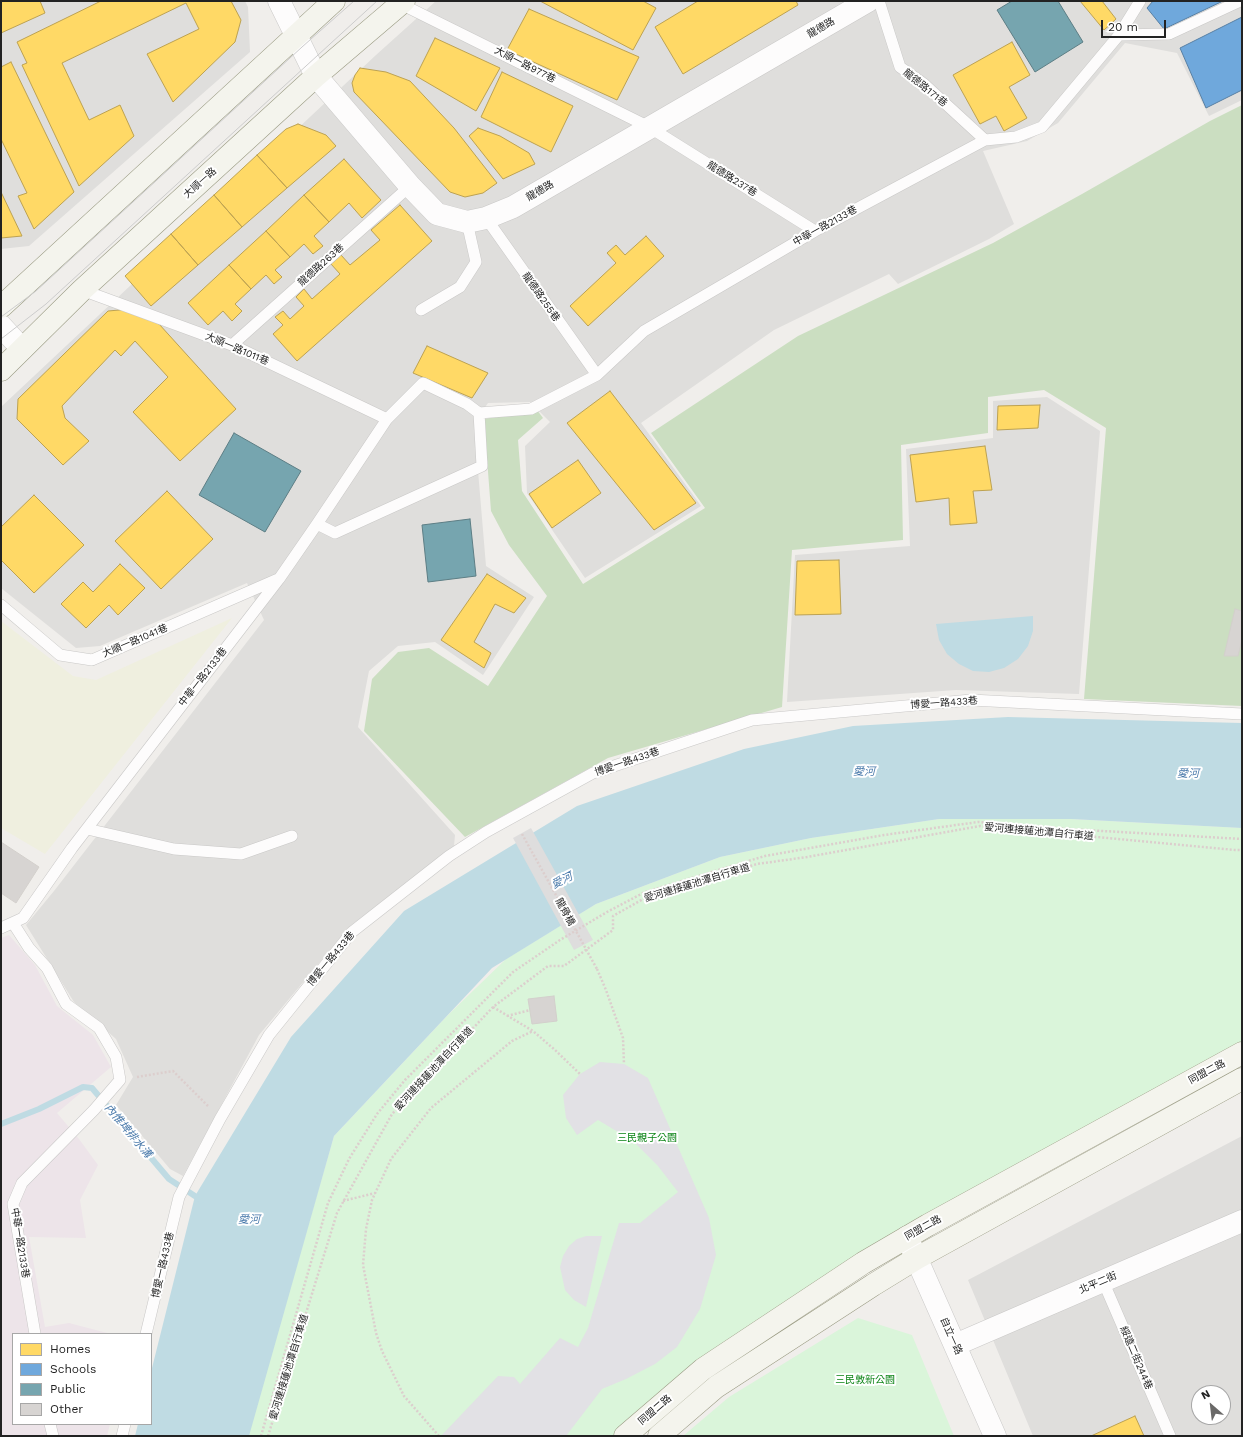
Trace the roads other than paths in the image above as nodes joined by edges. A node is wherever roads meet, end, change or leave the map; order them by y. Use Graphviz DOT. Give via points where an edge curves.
graph roads {
  1 [pos="279,1"];
  2 [pos="334,1"];
  3 [pos="868,1"];
  4 [pos="879,1"];
  5 [pos="1140,1"];
  6 [pos="1240,1"];
  7 [pos="403,2"];
  8 [pos="1119,35"];
  9 [pos="296,36"];
  10 [pos="316,76"];
  11 [pos="649,127"];
  12 [pos="985,140"];
  13 [pos="410,186"];
  14 [pos="476,220"];
  15 [pos="815,231"];
  16 [pos="82,290"];
  17 [pos="1,306"];
  18 [pos="420,310"];
  19 [pos="1,326"];
  20 [pos="232,345"];
  21 [pos="22,349"];
  22 [pos="1,370"];
  23 [pos="597,375"];
  24 [pos="479,413"];
  25 [pos="387,419"];
  26 [pos="317,524"];
  27 [pos="279,578"];
  28 [pos="1,605"];
  29 [pos="1242,714"];
  30 [pos="87,829"];
  31 [pos="292,836"];
  32 [pos="13,923"];
  33 [pos="1,928"];
  34 [pos="1242,1054"];
  35 [pos="1242,1079"];
  36 [pos="1240,1228"];
  37 [pos="908,1237"];
  38 [pos="917,1258"];
  39 [pos="1103,1281"];
  40 [pos="35,1333"];
  41 [pos="146,1333"];
  42 [pos="955,1345"];
  43 [pos="50,1425"];
  44 [pos="125,1425"];
  45 [pos="52,1436"];
  46 [pos="122,1436"];
  47 [pos="625,1436"];
  48 [pos="660,1436"];
  49 [pos="994,1436"];
  50 [pos="1170,1436"];
  1 -- 9 [label="street"];
  2 -- 9 [label="street"];
  3 -- 11 [label="street, 龍德路"];
  4 -- 12 [label="lane, 龍德路171巷" via="900,67 924,84"];
  5 -- 8 [label="lane, 中華一路2133巷"];
  6 -- 8 [label="lane" via="1169,34"];
  7 -- 10 [label="street, 大順一路"];
  7 -- 11 [label="lane, 大順一路977巷"];
  8 -- 12 [label="lane, 中華一路2133巷" via="1042,127 1016,137"];
  9 -- 10 [label="street"];
  9 -- 17 [label="street"];
  10 -- 13 [label="street"];
  10 -- 16 [label="street, 大順一路"];
  11 -- 14 [label="street, 龍德路" via="513,207"];
  11 -- 15 [label="lane, 龍德路237巷"];
  12 -- 15 [label="lane, 中華一路2133巷"];
  13 -- 14 [label="street" via="437,214"];
  13 -- 20 [label="lane, 龍德路263巷"];
  14 -- 18 [label="lane" via="476,262 460,287"];
  14 -- 23 [label="lane, 龍德路255巷"];
  15 -- 23 [label="lane, 中華一路2133巷" via="644,331"];
  16 -- 20 [label="lane, 大順一路1011巷"];
  16 -- 21 [label="street, 大順一路"];
  19 -- 21 [label="street"];
  20 -- 25 [label="lane, 大順一路1011巷"];
  21 -- 22 [label="street, 大順一路"];
  23 -- 24 [label="lane, 中華一路2133巷" via="531,409"];
  24 -- 25 [label="lane, 中華一路2133巷" via="467,404 423,383"];
  24 -- 26 [label="lane" via="482,466 335,533"];
  25 -- 26 [label="lane, 中華一路2133巷"];
  26 -- 27 [label="lane, 中華一路2133巷"];
  27 -- 28 [label="lane, 大順一路1041巷" via="92,660 60,655"];
  27 -- 30 [label="lane, 中華一路2133巷"];
  29 -- 41 [label="lane, 博愛一路433巷" via="971,700 752,720 593,773 486,832 449,856 352,932 269,1035 220,1119 179,1197"];
  30 -- 31 [label="lane" via="174,849 241,854"];
  30 -- 32 [label="lane, 中華一路2133巷" via="23,918"];
  32 -- 33 [label="lane, 中華一路2133巷"];
  32 -- 40 [label="lane, 中華一路2133巷" via="29,948 47,968 66,1004 99,1028 116,1057 120,1080 22,1183 13,1204"];
  34 -- 37 [label="street, 同盟二路"];
  35 -- 38 [label="street"];
  36 -- 39 [label="street, 北平二街"];
  37 -- 38 [label="street, 自立一路"];
  37 -- 47 [label="street, 同盟二路" via="863,1263 703,1369"];
  38 -- 42 [label="street, 自立一路"];
  38 -- 48 [label="street" via="716,1387"];
  39 -- 42 [label="street, 北平二街"];
  39 -- 50 [label="lane, 綏遠二街244巷"];
  42 -- 49 [label="street, 自立一路"];
  43 -- 45 [label="lane"];
  44 -- 46 [label="lane"];
}
